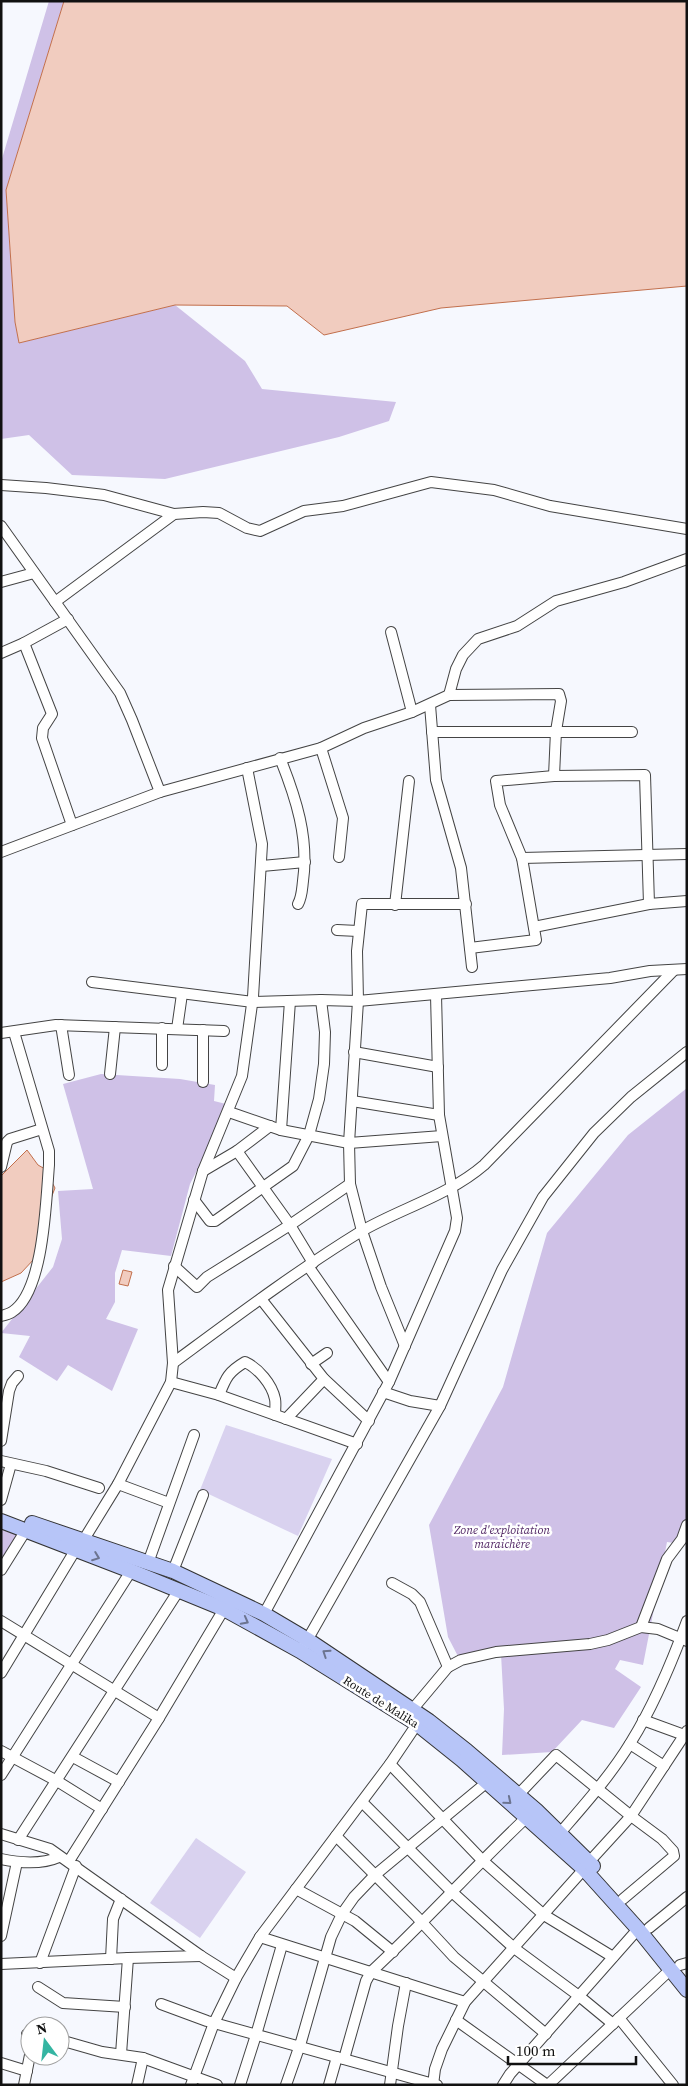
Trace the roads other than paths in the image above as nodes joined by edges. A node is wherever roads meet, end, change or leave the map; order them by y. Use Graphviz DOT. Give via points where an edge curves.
graph roads {
  1 [pos="1,485"];
  2 [pos="174,514"];
  3 [pos="1,526"];
  4 [pos="687,529"];
  5 [pos="687,559"];
  6 [pos="34,572"];
  7 [pos="1,582"];
  8 [pos="55,602"];
  9 [pos="68,619"];
  10 [pos="391,632"];
  11 [pos="24,643"];
  12 [pos="1,653"];
  13 [pos="449,695"];
  14 [pos="430,705"];
  15 [pos="412,712"];
  16 [pos="556,731"];
  17 [pos="432,732"];
  18 [pos="632,732"];
  19 [pos="321,748"];
  20 [pos="280,758"];
  21 [pos="247,768"];
  22 [pos="554,776"];
  23 [pos="408,781"];
  24 [pos="160,792"];
  25 [pos="72,825"];
  26 [pos="1,852"];
  27 [pos="687,854"];
  28 [pos="647,855"];
  29 [pos="339,857"];
  30 [pos="522,858"];
  31 [pos="305,862"];
  32 [pos="262,866"];
  33 [pos="687,901"];
  34 [pos="298,904"];
  35 [pos="466,904"];
  36 [pos="649,904"];
  37 [pos="395,905"];
  38 [pos="534,927"];
  39 [pos="337,930"];
  40 [pos="358,931"];
  41 [pos="470,948"];
  42 [pos="472,967"];
  43 [pos="687,969"];
  44 [pos="674,970"];
  45 [pos="92,982"];
  46 [pos="182,994"];
  47 [pos="436,995"];
  48 [pos="321,1000"];
  49 [pos="290,1001"];
  50 [pos="358,1001"];
  51 [pos="252,1002"];
  52 [pos="60,1025"];
  53 [pos="115,1027"];
  54 [pos="162,1028"];
  55 [pos="177,1029"];
  56 [pos="5,1030"];
  57 [pos="203,1030"];
  58 [pos="224,1031"];
  59 [pos="354,1052"];
  60 [pos="687,1052"];
  61 [pos="162,1065"];
  62 [pos="438,1067"];
  63 [pos="110,1074"];
  64 [pos="69,1075"];
  65 [pos="203,1082"];
  66 [pos="352,1101"];
  67 [pos="228,1112"];
  68 [pos="439,1115"];
  69 [pos="270,1126"];
  70 [pos="42,1129"];
  71 [pos="280,1130"];
  72 [pos="309,1135"];
  73 [pos="442,1136"];
  74 [pos="349,1143"];
  75 [pos="237,1151"];
  76 [pos="1,1166"];
  77 [pos="203,1171"];
  78 [pos="350,1184"];
  79 [pos="261,1187"];
  80 [pos="452,1188"];
  81 [pos="194,1200"];
  82 [pos="290,1225"];
  83 [pos="362,1231"];
  84 [pos="310,1264"];
  85 [pos="174,1266"];
  86 [pos="262,1299"];
  87 [pos="1,1316"];
  88 [pos="405,1346"];
  89 [pos="327,1353"];
  90 [pos="173,1363"];
  91 [pos="311,1364"];
  92 [pos="18,1376"];
  93 [pos="324,1379"];
  94 [pos="171,1382"];
  95 [pos="389,1382"];
  96 [pos="5,1390"];
  97 [pos="384,1392"];
  98 [pos="219,1395"];
  99 [pos="440,1406"];
  100 [pos="275,1415"];
  101 [pos="286,1419"];
  102 [pos="368,1421"];
  103 [pos="194,1435"];
  104 [pos="1,1441"];
  105 [pos="357,1444"];
  106 [pos="6,1462"];
  107 [pos="118,1484"];
  108 [pos="99,1488"];
  109 [pos="203,1494"];
  110 [pos="1,1500"];
  111 [pos="169,1503"];
  112 [pos="1,1512"];
  113 [pos="1,1521"];
  114 [pos="687,1525"];
  115 [pos="26,1530"];
  116 [pos="79,1545"];
  117 [pos="148,1563"];
  118 [pos="1,1570"];
  119 [pos="131,1571"];
  120 [pos="172,1571"];
  121 [pos="392,1583"];
  122 [pos="179,1590"];
  123 [pos="224,1609"];
  124 [pos="264,1614"];
  125 [pos="1,1621"];
  126 [pos="687,1621"];
  127 [pos="641,1627"];
  128 [pos="24,1636"];
  129 [pos="684,1640"];
  130 [pos="304,1645"];
  131 [pos="70,1665"];
  132 [pos="448,1667"];
  133 [pos="1,1673"];
  134 [pos="114,1692"];
  135 [pos="412,1710"];
  136 [pos="159,1718"];
  137 [pos="643,1720"];
  138 [pos="417,1724"];
  139 [pos="686,1734"];
  140 [pos="630,1744"];
  141 [pos="1,1751"];
  142 [pos="73,1756"];
  143 [pos="12,1757"];
  144 [pos="390,1764"];
  145 [pos="664,1766"];
  146 [pos="1,1775"];
  147 [pos="57,1781"];
  148 [pos="119,1782"];
  149 [pos="486,1783"];
  150 [pos="598,1789"];
  151 [pos="518,1795"];
  152 [pos="362,1802"];
  153 [pos="102,1809"];
  154 [pos="631,1816"];
  155 [pos="527,1817"];
  156 [pos="444,1820"];
  157 [pos="560,1833"];
  158 [pos="1,1834"];
  159 [pos="336,1836"];
  160 [pos="18,1840"];
  161 [pos="408,1848"];
  162 [pos="59,1857"];
  163 [pos="1,1859"];
  164 [pos="482,1860"];
  165 [pos="17,1862"];
  166 [pos="72,1864"];
  167 [pos="587,1866"];
  168 [pos="375,1875"];
  169 [pos="296,1889"];
  170 [pos="452,1892"];
  171 [pos="687,1897"];
  172 [pos="120,1899"];
  173 [pos="623,1899"];
  174 [pos="342,1914"];
  175 [pos="544,1916"];
  176 [pos="3,1917"];
  177 [pos="422,1922"];
  178 [pos="644,1928"];
  179 [pos="1,1936"];
  180 [pos="260,1937"];
  181 [pos="282,1944"];
  182 [pos="514,1948"];
  183 [pos="393,1952"];
  184 [pos="202,1956"];
  185 [pos="613,1957"];
  186 [pos="111,1958"];
  187 [pos="128,1958"];
  188 [pos="324,1958"];
  189 [pos="40,1963"];
  190 [pos="1,1964"];
  191 [pos="681,1968"];
  192 [pos="371,1972"];
  193 [pos="236,1978"];
  194 [pos="406,1983"];
  195 [pos="483,1983"];
  196 [pos="38,1987"];
  197 [pos="687,1990"];
  198 [pos="579,1996"];
  199 [pos="465,2002"];
  200 [pos="161,2004"];
  201 [pos="125,2007"];
  202 [pos="456,2020"];
  203 [pos="616,2021"];
  204 [pos="214,2023"];
  205 [pos="546,2034"];
  206 [pos="256,2035"];
  207 [pos="70,2043"];
  208 [pos="299,2046"];
  209 [pos="121,2054"];
  210 [pos="143,2058"];
  211 [pos="340,2058"];
  212 [pos="1,2063"];
  213 [pos="519,2065"];
  214 [pos="28,2066"];
  215 [pos="27,2071"];
  216 [pos="392,2072"];
  217 [pos="192,2080"];
  218 [pos="434,2084"];
  219 [pos="24,2085"];
  220 [pos="137,2085"];
  221 [pos="217,2085"];
  222 [pos="240,2085"];
  223 [pos="286,2085"];
  224 [pos="329,2085"];
  225 [pos="390,2085"];
  226 [pos="503,2085"];
  227 [pos="548,2085"];
  228 [pos="673,2085"];
  1 -- 2 [label="street" via="104,495"];
  2 -- 4 [label="street" via="219,513 260,531 304,511 343,506 431,482 494,490 550,506"];
  2 -- 8 [label="street"];
  3 -- 6 [label="street"];
  5 -- 13 [label="street" via="624,582 556,601 518,626 478,639 459,662"];
  6 -- 7 [label="street"];
  6 -- 8 [label="street"];
  8 -- 9 [label="street"];
  9 -- 11 [label="street"];
  9 -- 24 [label="street" via="120,693"];
  10 -- 15 [label="street"];
  11 -- 12 [label="street"];
  11 -- 25 [label="street" via="52,714 43,728 42,738"];
  13 -- 14 [label="street"];
  13 -- 16 [label="street" via="558,694 561,701"];
  14 -- 15 [label="street"];
  14 -- 17 [label="street"];
  15 -- 19 [label="street" via="364,728"];
  16 -- 17 [label="street"];
  16 -- 18 [label="street"];
  16 -- 22 [label="street"];
  17 -- 35 [label="street" via="436,780 457,850"];
  19 -- 20 [label="street"];
  19 -- 29 [label="street" via="343,818"];
  20 -- 21 [label="street"];
  20 -- 31 [label="street" via="298,806"];
  21 -- 24 [label="street"];
  21 -- 32 [label="street" via="262,844"];
  22 -- 28 [label="street" via="645,775"];
  22 -- 30 [label="street" via="496,781 500,805"];
  23 -- 37 [label="street"];
  24 -- 25 [label="street"];
  25 -- 26 [label="street"];
  27 -- 28 [label="street"];
  28 -- 30 [label="street"];
  28 -- 36 [label="street"];
  30 -- 38 [label="street"];
  31 -- 32 [label="street"];
  31 -- 34 [label="street"];
  32 -- 51 [label="street"];
  33 -- 36 [label="street"];
  35 -- 37 [label="street"];
  35 -- 41 [label="street"];
  36 -- 38 [label="street"];
  37 -- 40 [label="street" via="362,904"];
  38 -- 41 [label="street" via="536,940"];
  39 -- 40 [label="street"];
  40 -- 50 [label="street"];
  41 -- 42 [label="street"];
  43 -- 44 [label="street"];
  44 -- 47 [label="street"];
  44 -- 80 [label="street" via="484,1165"];
  45 -- 46 [label="street"];
  46 -- 51 [label="street"];
  46 -- 55 [label="street"];
  47 -- 50 [label="street"];
  47 -- 62 [label="street"];
  48 -- 49 [label="street"];
  48 -- 50 [label="street"];
  48 -- 72 [label="street" via="324,1064"];
  49 -- 51 [label="street"];
  49 -- 71 [label="street"];
  50 -- 59 [label="street"];
  51 -- 67 [label="street" via="242,1076"];
  52 -- 53 [label="street"];
  52 -- 56 [label="street"];
  52 -- 64 [label="street"];
  53 -- 54 [label="street"];
  53 -- 63 [label="street"];
  54 -- 55 [label="street"];
  54 -- 61 [label="street"];
  55 -- 57 [label="street"];
  56 -- 70 [label="street"];
  57 -- 58 [label="street"];
  57 -- 65 [label="street"];
  59 -- 62 [label="street"];
  59 -- 66 [label="street"];
  60 -- 99 [label="street" via="630,1097 594,1132 543,1197 502,1270"];
  62 -- 68 [label="street"];
  66 -- 68 [label="street"];
  66 -- 74 [label="street"];
  67 -- 69 [label="street"];
  67 -- 77 [label="street"];
  68 -- 73 [label="street"];
  69 -- 71 [label="street"];
  69 -- 75 [label="street"];
  70 -- 76 [label="street" via="10,1139"];
  70 -- 87 [label="street" via="50,1165 40,1256 29,1290 13,1311"];
  71 -- 72 [label="street"];
  72 -- 74 [label="street"];
  72 -- 79 [label="street" via="293,1166"];
  73 -- 74 [label="street"];
  73 -- 80 [label="street"];
  74 -- 78 [label="street"];
  75 -- 77 [label="street"];
  75 -- 79 [label="street"];
  77 -- 81 [label="street"];
  78 -- 82 [label="street"];
  78 -- 83 [label="street"];
  79 -- 81 [label="street" via="215,1221 210,1220"];
  79 -- 82 [label="street"];
  80 -- 83 [label="street"];
  80 -- 88 [label="street" via="457,1218 455,1231"];
  81 -- 85 [label="street"];
  82 -- 84 [label="street"];
  82 -- 85 [label="street" via="207,1277 197,1287"];
  83 -- 84 [label="street"];
  83 -- 88 [label="street"];
  84 -- 86 [label="street"];
  84 -- 95 [label="street"];
  85 -- 90 [label="street" via="168,1290"];
  86 -- 90 [label="street"];
  86 -- 91 [label="street"];
  88 -- 95 [label="street"];
  89 -- 91 [label="street"];
  90 -- 94 [label="street"];
  91 -- 93 [label="street"];
  92 -- 96 [label="street"];
  93 -- 101 [label="street"];
  93 -- 102 [label="street"];
  94 -- 98 [label="street"];
  94 -- 107 [label="street"];
  95 -- 97 [label="street"];
  96 -- 104 [label="street"];
  97 -- 99 [label="street"];
  97 -- 102 [label="street"];
  98 -- 100 [label="street"];
  98 -- 100 [label="street" via="228,1375 245,1362 254,1366 267,1381 275,1398"];
  99 -- 130 [label="street"];
  100 -- 101 [label="street"];
  101 -- 105 [label="street"];
  102 -- 105 [label="street"];
  103 -- 111 [label="street"];
  105 -- 124 [label="street"];
  106 -- 108 [label="street"];
  106 -- 110 [label="street"];
  107 -- 111 [label="street"];
  107 -- 116 [label="street"];
  109 -- 120 [label="street"];
  111 -- 117 [label="street"];
  112 -- 116 [label="main road, Route de Malika"];
  113 -- 115 [label="main road, Route de Malika"];
  114 -- 127 [label="street" via="682,1539 667,1559"];
  115 -- 116 [label="main road, Route de Malika"];
  115 -- 118 [label="street"];
  116 -- 117 [label="main road, Route de Malika"];
  116 -- 119 [label="main road, Route de Malika, one-way"];
  116 -- 128 [label="street"];
  117 -- 120 [label="main road, Route de Malika"];
  119 -- 122 [label="main road, Route de Malika"];
  119 -- 131 [label="street"];
  120 -- 124 [label="main road, Route de Malika"];
  121 -- 132 [label="street" via="420,1602"];
  122 -- 123 [label="main road, Route de Malika"];
  122 -- 134 [label="street"];
  123 -- 130 [label="main road, Route de Malika, one-way"];
  123 -- 136 [label="street"];
  124 -- 130 [label="main road, Route de Malika"];
  125 -- 128 [label="street"];
  126 -- 129 [label="street"];
  127 -- 129 [label="street" via="658,1629"];
  127 -- 132 [label="street" via="590,1644 496,1652 461,1660"];
  128 -- 131 [label="street"];
  128 -- 133 [label="street"];
  129 -- 137 [label="street"];
  135 -- 130 [label="main road, Route de Malika, one-way"];
  130 -- 138 [label="main road, Route de Malika"];
  131 -- 134 [label="street"];
  131 -- 143 [label="street"];
  132 -- 135 [label="street"];
  134 -- 136 [label="street"];
  134 -- 142 [label="street"];
  135 -- 151 [label="main road, Route de Malika" via="460,1745"];
  136 -- 148 [label="street"];
  137 -- 139 [label="street"];
  137 -- 140 [label="street"];
  138 -- 144 [label="street"];
  138 -- 149 [label="main road, Route de Malika"];
  139 -- 145 [label="street"];
  140 -- 145 [label="street"];
  140 -- 150 [label="street"];
  141 -- 143 [label="street"];
  142 -- 147 [label="street"];
  142 -- 148 [label="street"];
  143 -- 146 [label="street"];
  143 -- 147 [label="street"];
  144 -- 152 [label="street"];
  144 -- 156 [label="street"];
  145 -- 154 [label="street"];
  147 -- 153 [label="street"];
  147 -- 160 [label="street"];
  148 -- 153 [label="street"];
  149 -- 155 [label="main road, Route de Malika, one-way"];
  149 -- 156 [label="street"];
  150 -- 151 [label="street" via="556,1755"];
  150 -- 154 [label="street"];
  150 -- 157 [label="street"];
  151 -- 157 [label="main road, Route de Malika"];
  152 -- 159 [label="street"];
  152 -- 161 [label="street"];
  153 -- 166 [label="street"];
  154 -- 167 [label="street"];
  154 -- 173 [label="street" via="662,1839 674,1856"];
  155 -- 164 [label="street"];
  155 -- 167 [label="main road, Route de Malika"];
  156 -- 161 [label="street"];
  156 -- 164 [label="street"];
  157 -- 167 [label="main road, Route de Malika"];
  158 -- 160 [label="street"];
  159 -- 168 [label="street"];
  159 -- 169 [label="street"];
  160 -- 162 [label="street" via="50,1849"];
  161 -- 168 [label="street"];
  161 -- 170 [label="street"];
  162 -- 165 [label="street" via="47,1861"];
  162 -- 166 [label="street"];
  163 -- 165 [label="street"];
  164 -- 170 [label="street"];
  164 -- 175 [label="street"];
  165 -- 176 [label="street"];
  166 -- 172 [label="street"];
  166 -- 189 [label="street"];
  167 -- 173 [label="main road, Route de Malika"];
  167 -- 175 [label="street"];
  167 -- 178 [label="main road, Route de Malika"];
  168 -- 174 [label="street"];
  168 -- 177 [label="street"];
  169 -- 174 [label="street"];
  169 -- 180 [label="street"];
  170 -- 177 [label="street"];
  170 -- 182 [label="street"];
  171 -- 178 [label="street"];
  172 -- 184 [label="street"];
  172 -- 186 [label="street" via="113,1920"];
  173 -- 178 [label="main road, Route de Malika"];
  174 -- 183 [label="street" via="367,1929"];
  174 -- 188 [label="street"];
  175 -- 182 [label="street"];
  175 -- 185 [label="street"];
  176 -- 179 [label="street"];
  177 -- 183 [label="street"];
  177 -- 195 [label="street"];
  178 -- 185 [label="street"];
  178 -- 191 [label="main road, Route de Malika"];
  180 -- 181 [label="street"];
  180 -- 193 [label="street"];
  181 -- 188 [label="street"];
  181 -- 206 [label="street"];
  182 -- 195 [label="street"];
  182 -- 198 [label="street"];
  183 -- 192 [label="street"];
  184 -- 187 [label="street"];
  184 -- 193 [label="street"];
  185 -- 198 [label="street"];
  186 -- 187 [label="street"];
  186 -- 189 [label="street"];
  187 -- 201 [label="street"];
  188 -- 192 [label="street"];
  188 -- 208 [label="street"];
  189 -- 190 [label="street"];
  191 -- 197 [label="main road, Route de Malika"];
  191 -- 203 [label="street"];
  192 -- 194 [label="street"];
  192 -- 211 [label="street"];
  193 -- 204 [label="street"];
  194 -- 199 [label="street"];
  194 -- 216 [label="street"];
  195 -- 199 [label="street"];
  195 -- 205 [label="street"];
  196 -- 201 [label="street" via="63,2003"];
  198 -- 203 [label="street"];
  198 -- 205 [label="street"];
  199 -- 202 [label="street"];
  200 -- 204 [label="street"];
  201 -- 209 [label="street"];
  202 -- 213 [label="street"];
  202 -- 218 [label="street" via="438,2062"];
  203 -- 227 [label="street"];
  203 -- 228 [label="street"];
  204 -- 206 [label="street"];
  204 -- 217 [label="street"];
  205 -- 213 [label="street"];
  206 -- 208 [label="street"];
  206 -- 222 [label="street"];
  207 -- 209 [label="street"];
  208 -- 211 [label="street"];
  208 -- 223 [label="street"];
  209 -- 210 [label="street"];
  210 -- 217 [label="street"];
  210 -- 220 [label="street"];
  211 -- 216 [label="street"];
  211 -- 224 [label="street"];
  212 -- 215 [label="street"];
  213 -- 226 [label="street"];
  213 -- 227 [label="street"];
  214 -- 215 [label="street"];
  215 -- 219 [label="street"];
  216 -- 218 [label="street"];
  216 -- 225 [label="street"];
  217 -- 221 [label="street"];
}
